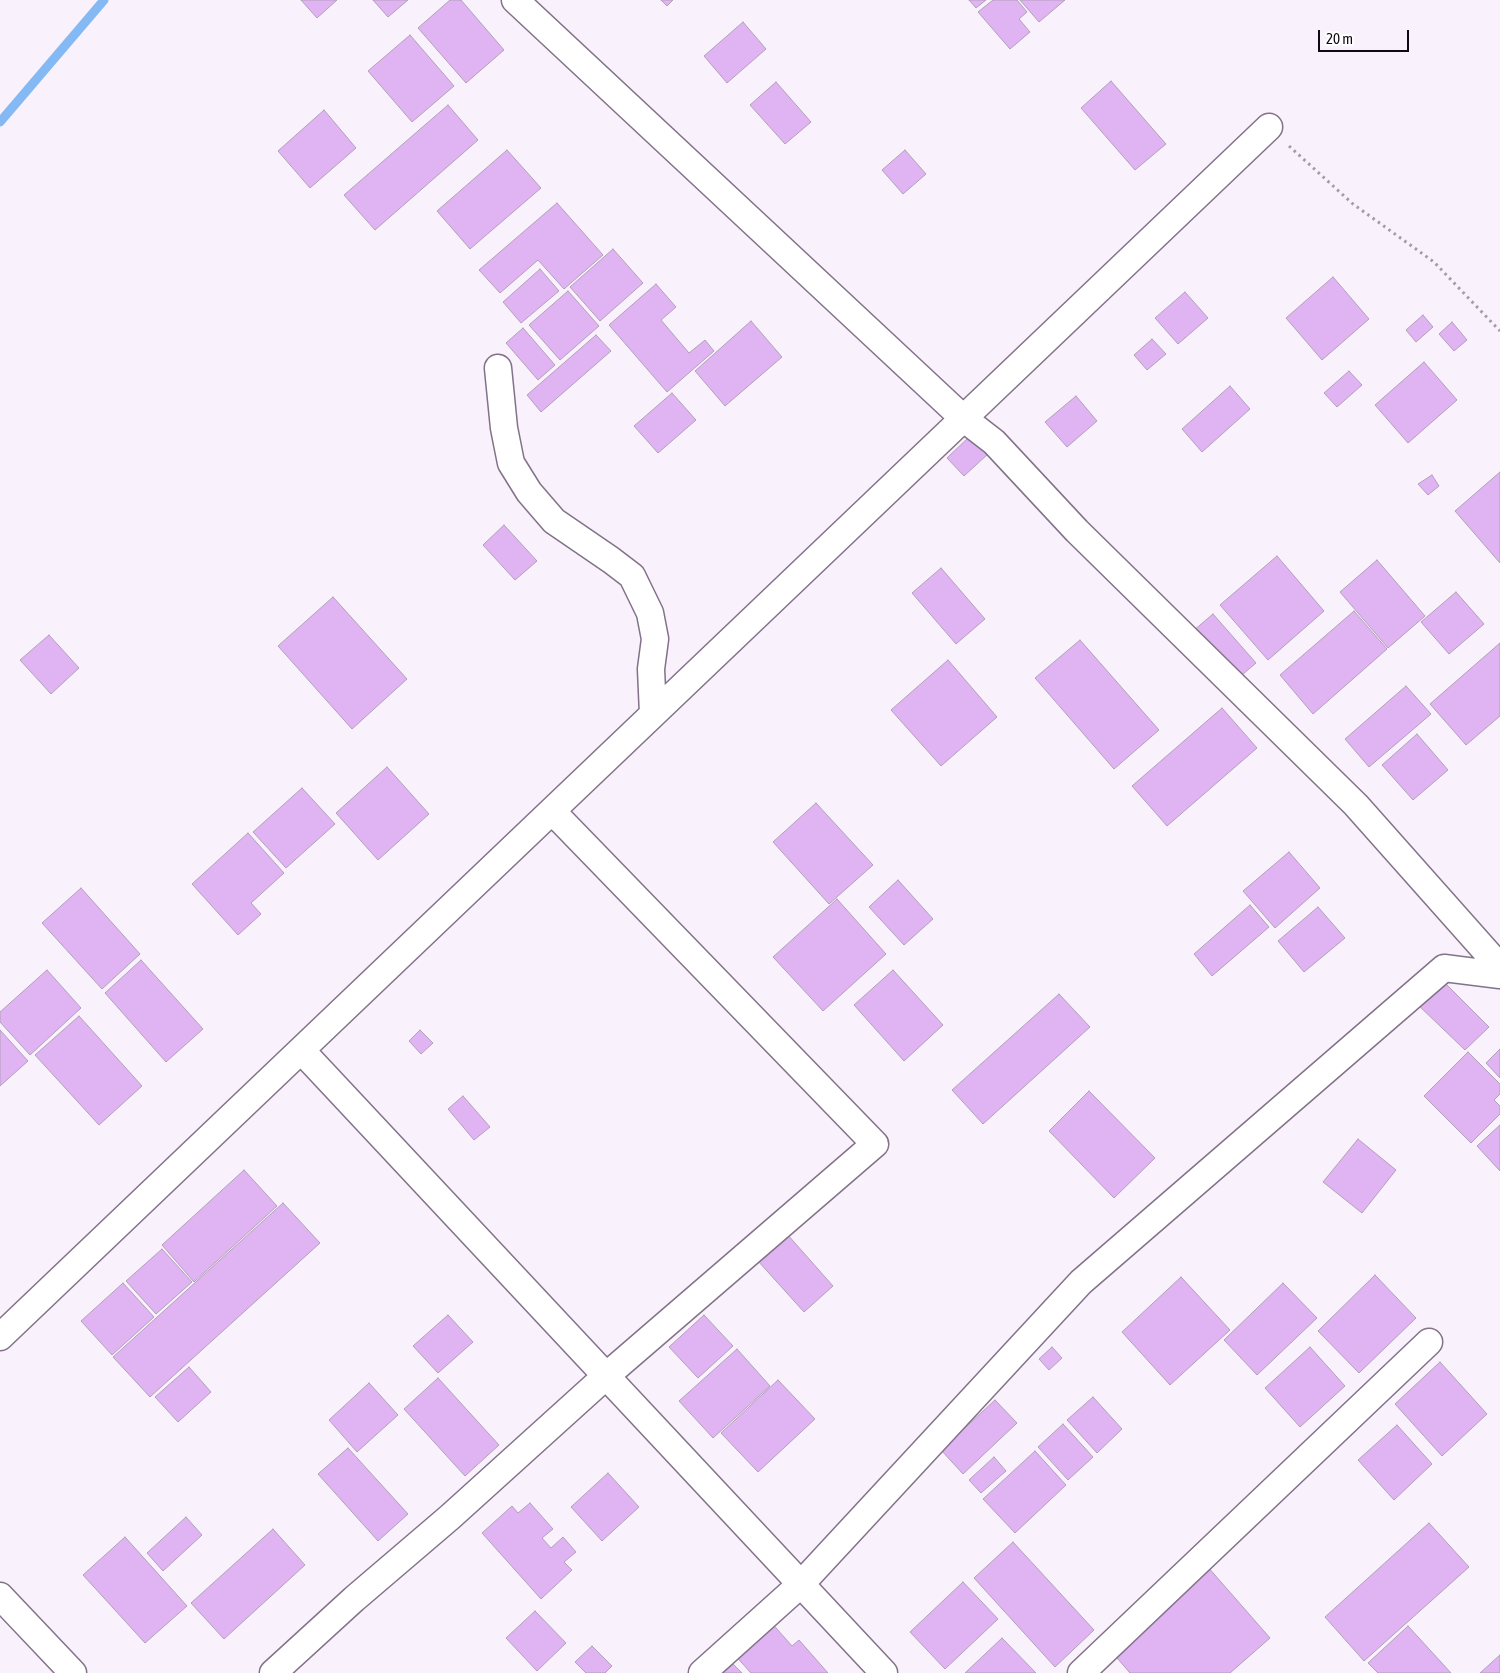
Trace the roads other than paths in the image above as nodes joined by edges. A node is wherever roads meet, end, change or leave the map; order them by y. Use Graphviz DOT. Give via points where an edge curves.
graph roads {
  1 [pos="515,0"];
  2 [pos="1269,127"];
  3 [pos="498,368"];
  4 [pos="963,418"];
  5 [pos="653,714"];
  6 [pos="552,811"];
  7 [pos="1500,967"];
  8 [pos="1500,975"];
  9 [pos="301,1050"];
  10 [pos="0,1337"];
  11 [pos="1429,1342"];
  12 [pos="606,1376"];
  13 [pos="801,1584"];
  14 [pos="0,1596"];
  15 [pos="73,1673"];
  16 [pos="273,1673"];
  17 [pos="702,1673"];
  18 [pos="884,1673"];
  19 [pos="1081,1673"];
  1 -- 4 [label="street"];
  2 -- 4 [label="street"];
  3 -- 5 [label="street" via="511,463 529,492 554,521 632,576 650,613 655,639"];
  4 -- 5 [label="street"];
  4 -- 7 [label="street" via="994,442 1077,531 1356,805"];
  5 -- 6 [label="street"];
  6 -- 9 [label="street"];
  6 -- 12 [label="street" via="875,1144"];
  8 -- 13 [label="street" via="1444,968 1081,1282"];
  9 -- 10 [label="street"];
  9 -- 12 [label="street"];
  11 -- 19 [label="street"];
  12 -- 13 [label="street"];
  12 -- 16 [label="street"];
  13 -- 17 [label="street"];
  13 -- 18 [label="street"];
  14 -- 15 [label="street"];
}
